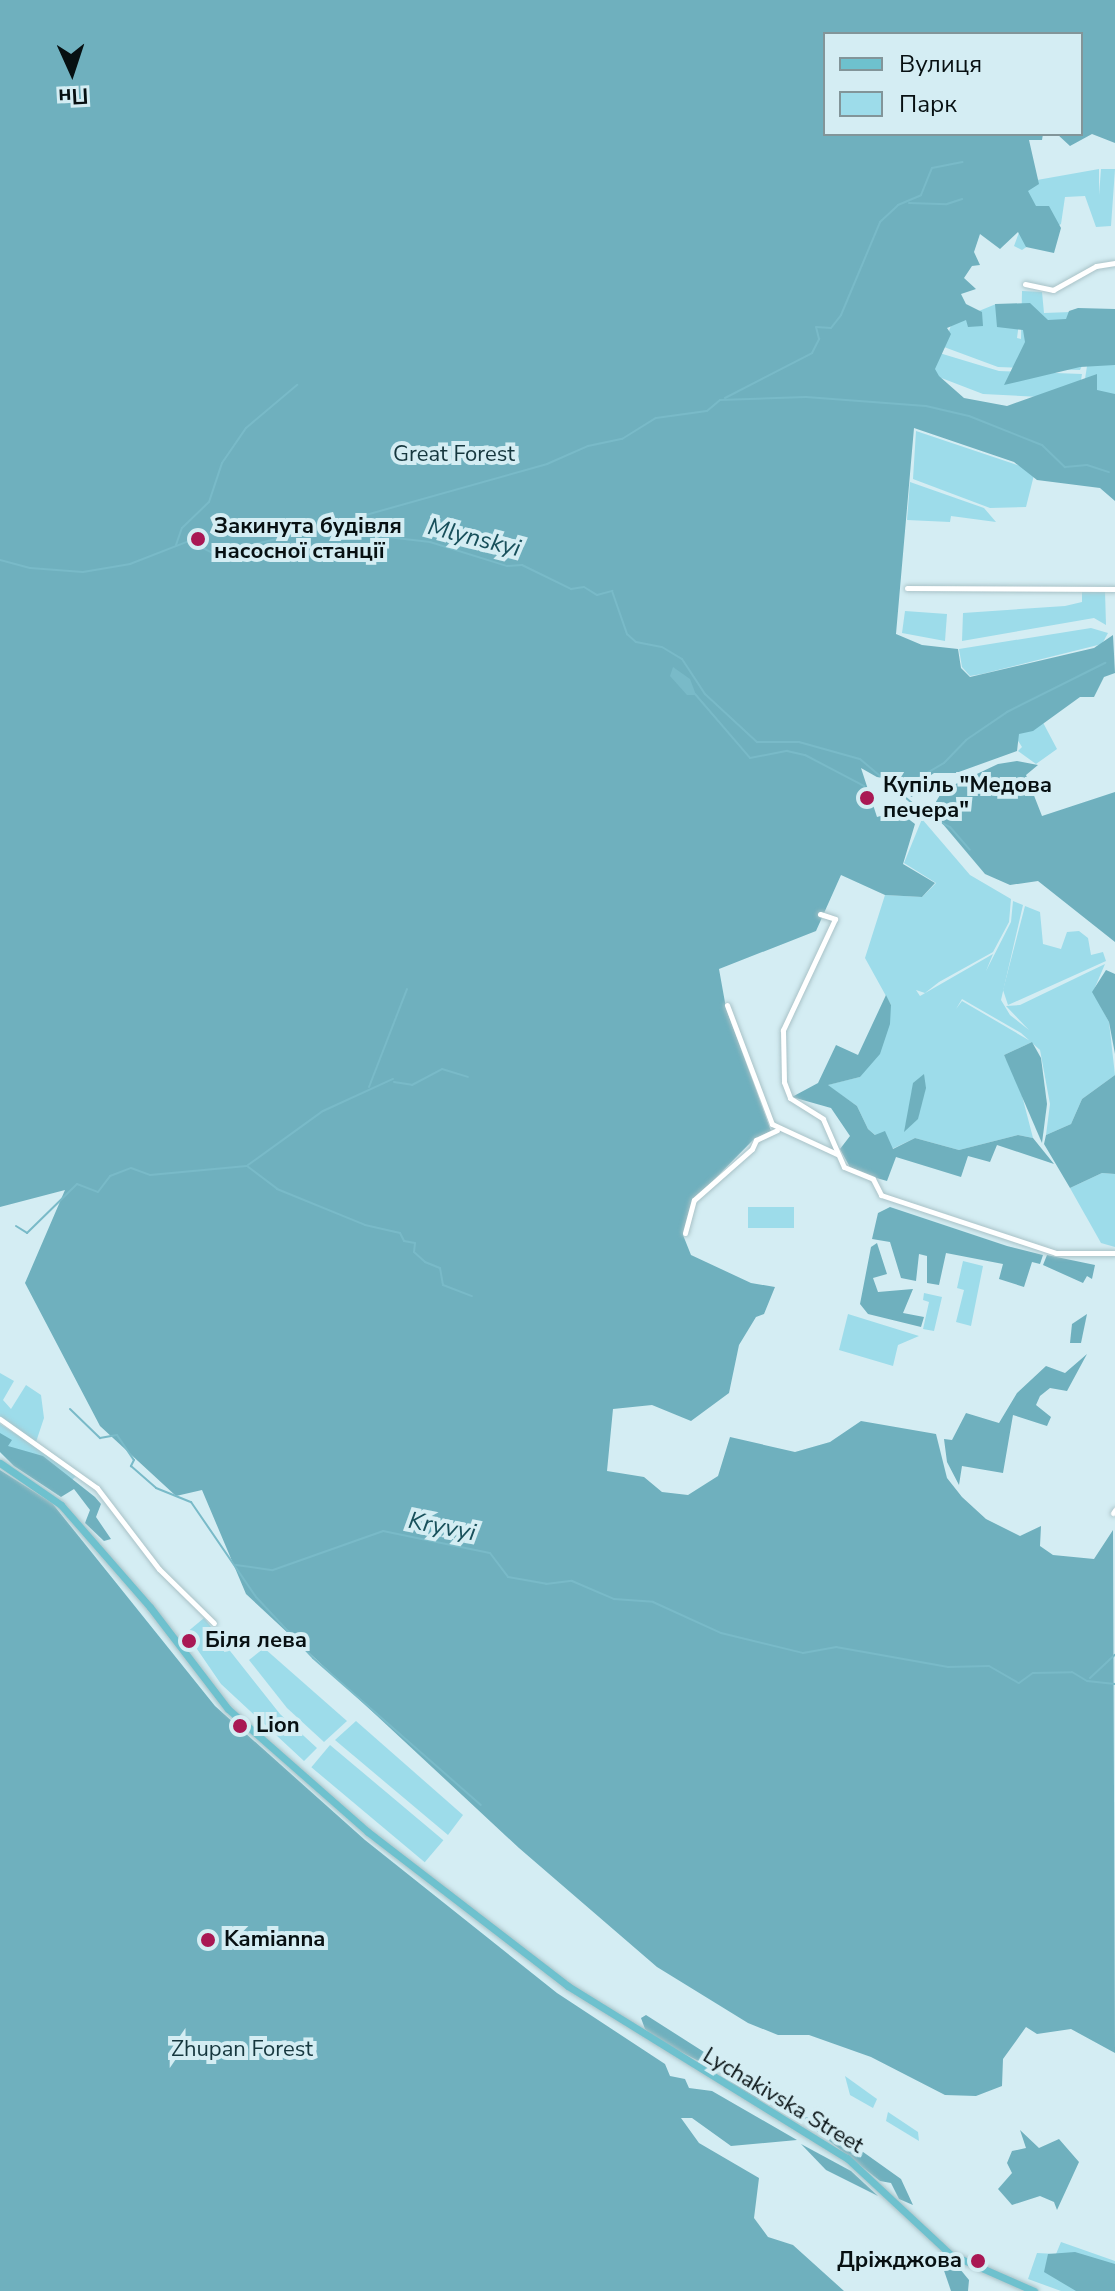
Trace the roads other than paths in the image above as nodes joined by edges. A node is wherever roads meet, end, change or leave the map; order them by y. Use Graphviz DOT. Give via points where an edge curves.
graph roads {
  1 [pos="1115,263"];
  2 [pos="1025,284"];
  3 [pos="907,588"];
  4 [pos="1115,589"];
  5 [pos="820,914"];
  6 [pos="727,1005"];
  7 [pos="777,1130"];
  8 [pos="838,1155"];
  9 [pos="685,1233"];
  10 [pos="1115,1253"];
  11 [pos="0,1419"];
  12 [pos="0,1463"];
  13 [pos="214,1623"];
  14 [pos="1034,2291"];
  1 -- 2 [label="street" via="1096,266 1053,290"];
  3 -- 4 [label="street"];
  5 -- 8 [label="street" via="835,919 783,1030 784,1082 790,1098 823,1119"];
  6 -- 7 [label="street"];
  7 -- 8 [label="street"];
  7 -- 9 [label="street" via="756,1140 694,1200"];
  8 -- 10 [label="street" via="847,1170 873,1179 879,1194 910,1207 1056,1253"];
  11 -- 13 [label="street" via="97,1488 157,1567"];
  12 -- 14 [label="main road, Lychakivska Street" via="67,1511 182,1646 222,1702 270,1749 464,1908 587,1999 847,2158 950,2254"];
}
